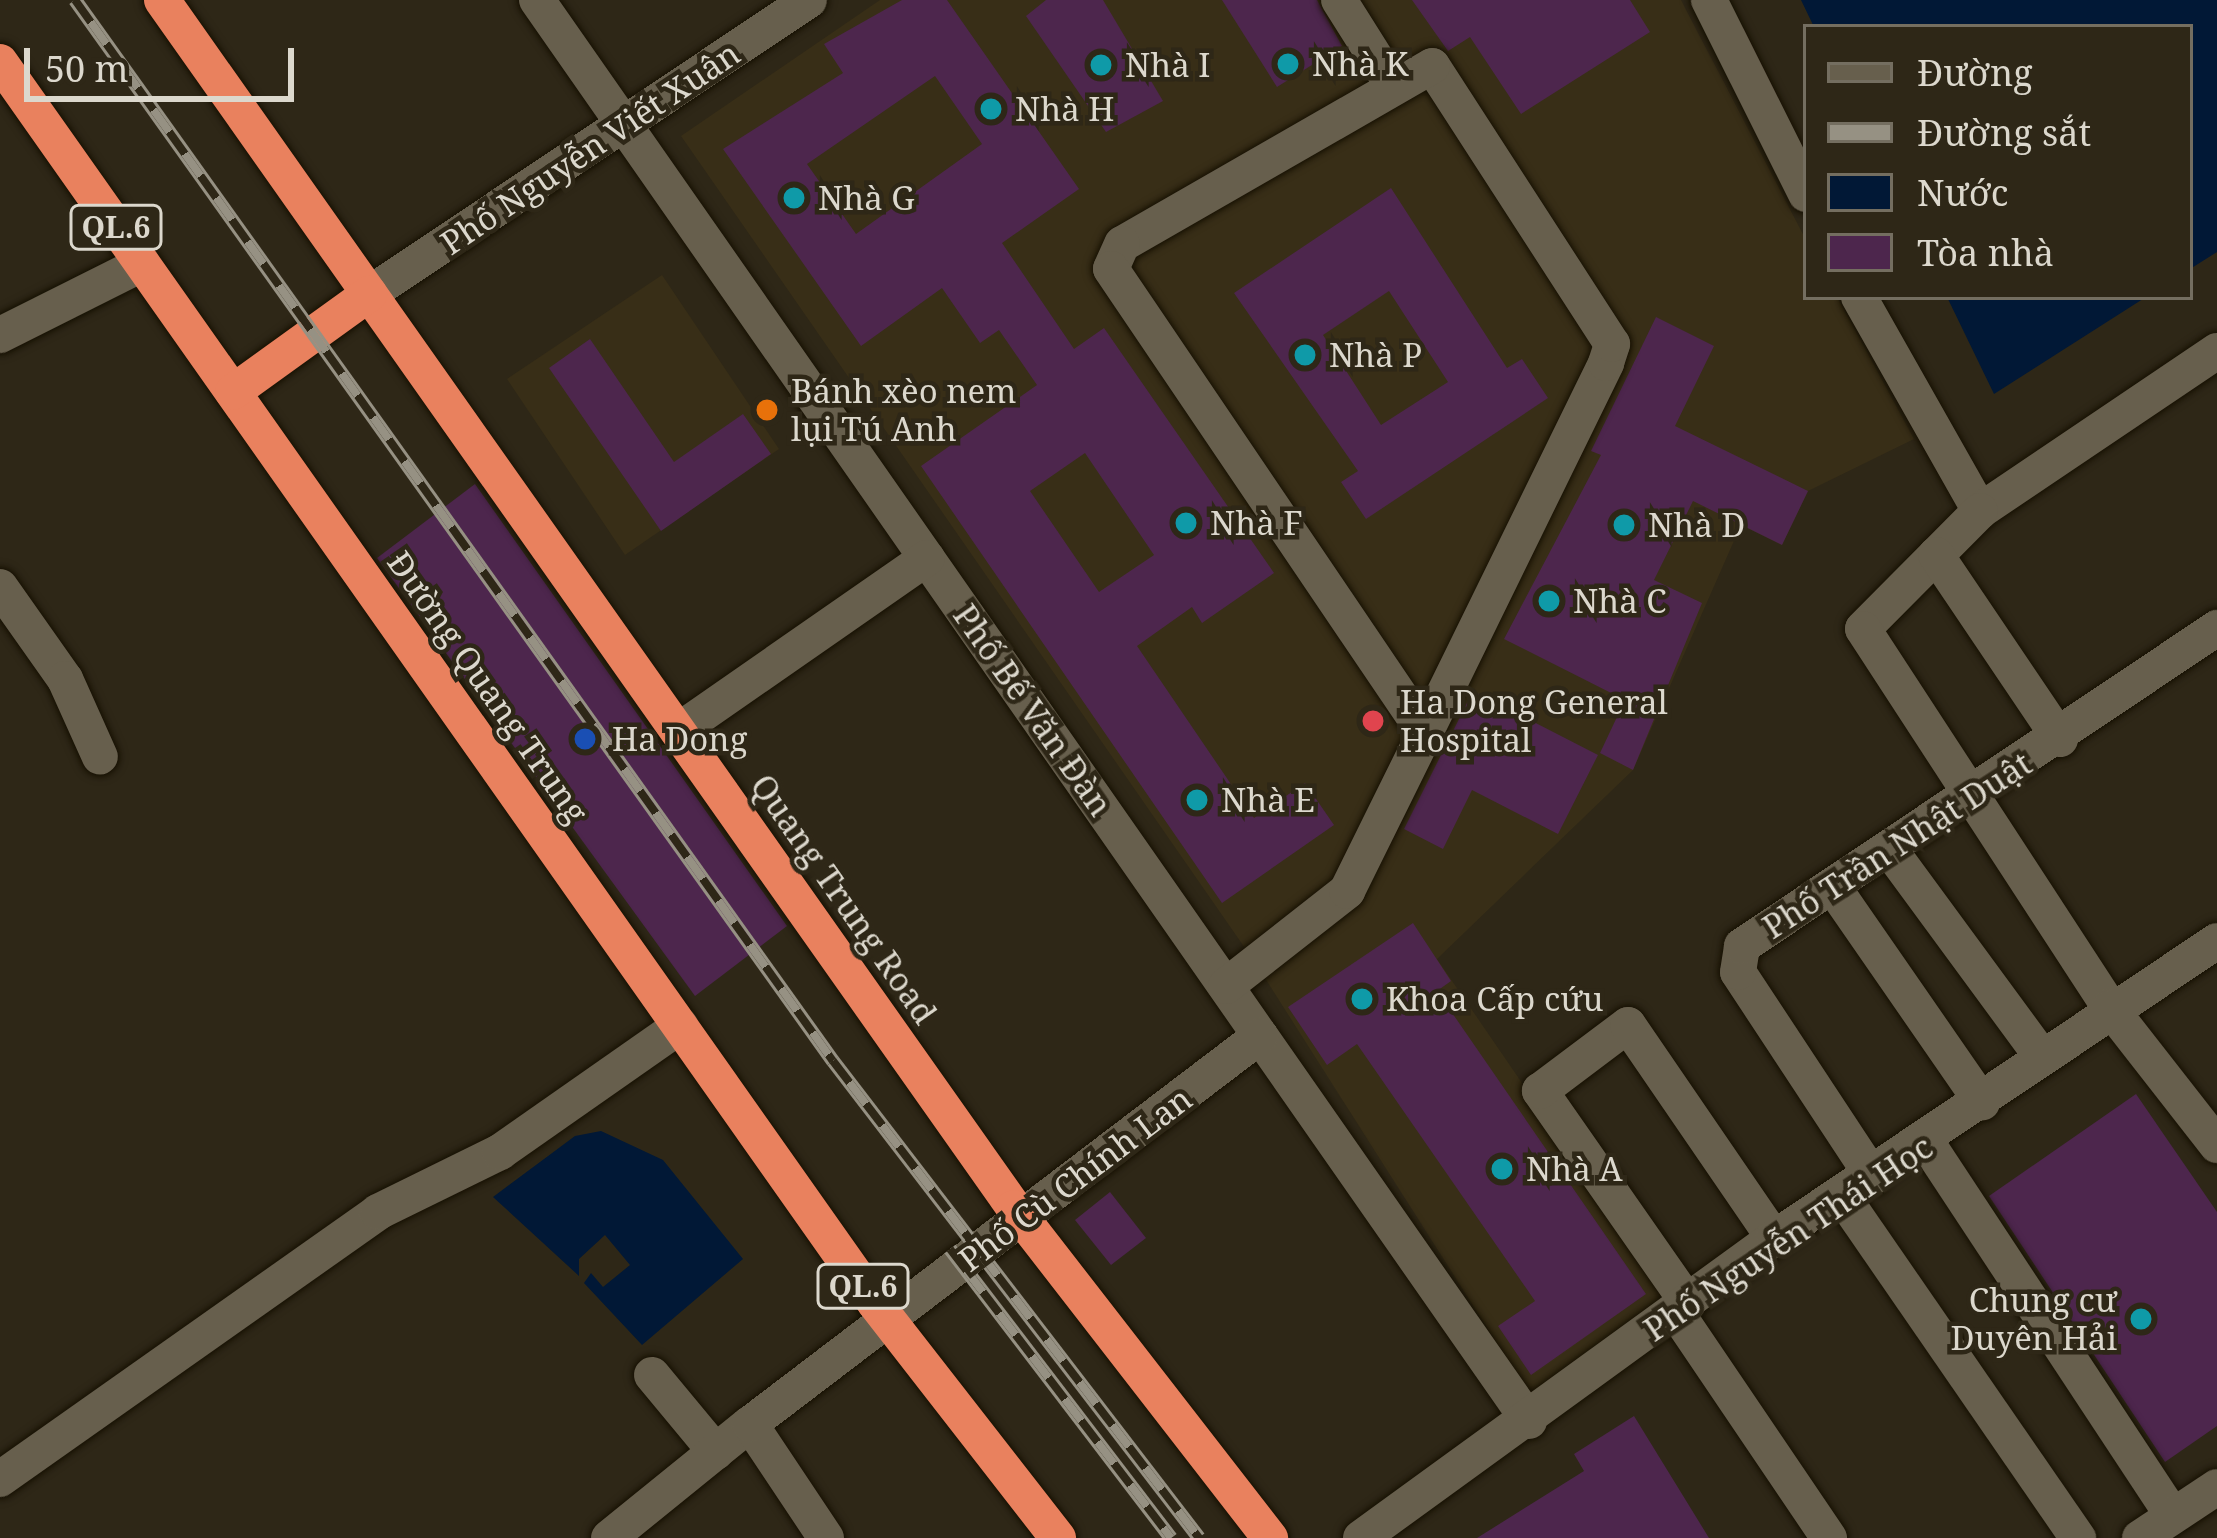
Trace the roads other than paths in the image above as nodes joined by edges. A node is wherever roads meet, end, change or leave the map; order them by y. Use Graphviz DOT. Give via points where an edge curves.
graph roads {
  1 [pos="162,0"];
  2 [pos="537,0"];
  3 [pos="808,0"];
  4 [pos="1339,0"];
  5 [pos="1709,0"];
  6 [pos="0,62"];
  7 [pos="1392,83"];
  8 [pos="626,128"];
  9 [pos="1803,188"];
  10 [pos="142,264"];
  11 [pos="370,294"];
  12 [pos="1860,300"];
  13 [pos="0,335"];
  14 [pos="2217,352"];
  15 [pos="232,392"];
  16 [pos="1980,512"];
  17 [pos="1936,555"];
  18 [pos="928,558"];
  19 [pos="0,587"];
  20 [pos="2210,647"];
  21 [pos="678,730"];
  22 [pos="1425,733"];
  23 [pos="2060,739"];
  24 [pos="100,758"];
  25 [pos="1974,799"];
  26 [pos="1890,850"];
  27 [pos="1833,886"];
  28 [pos="2214,948"];
  29 [pos="1226,986"];
  30 [pos="2110,1009"];
  31 [pos="680,1026"];
  32 [pos="1260,1036"];
  33 [pos="2042,1057"];
  34 [pos="1982,1102"];
  35 [pos="1928,1143"];
  36 [pos="2217,1144"];
  37 [pos="1857,1186"];
  38 [pos="1024,1221"];
  39 [pos="1774,1238"];
  40 [pos="1682,1307"];
  41 [pos="888,1319"];
  42 [pos="652,1375"];
  43 [pos="1528,1421"];
  44 [pos="750,1424"];
  45 [pos="716,1452"];
  46 [pos="3,1470"];
  47 [pos="2202,1504"];
  48 [pos="609,1538"];
  49 [pos="826,1538"];
  50 [pos="1058,1538"];
  51 [pos="1270,1538"];
  52 [pos="1361,1538"];
  53 [pos="1829,1538"];
  54 [pos="2078,1538"];
  55 [pos="2140,1538"];
  1 -- 11 [label="highway, Quang Trung Road"];
  2 -- 8 [label="street, Phố Bế Văn Đàn"];
  3 -- 8 [label="street, Phố Nguyễn Viết Xuân"];
  4 -- 7 [label="street"];
  5 -- 9 [label="street"];
  6 -- 10 [label="highway, QL.6"];
  7 -- 22 [label="street" via="1420,67 1443,73 1612,344"];
  7 -- 22 [label="street" via="1122,244 1111,269"];
  8 -- 11 [label="street, Phố Nguyễn Viết Xuân"];
  8 -- 18 [label="street, Phố Bế Văn Đàn"];
  10 -- 13 [label="street"];
  10 -- 15 [label="highway, QL.6"];
  11 -- 15 [label="highway"];
  11 -- 21 [label="highway, Quang Trung Road"];
  12 -- 16 [label="street"];
  14 -- 16 [label="street"];
  15 -- 31 [label="highway, Đường Quang Trung"];
  16 -- 17 [label="street"];
  17 -- 23 [label="street"];
  17 -- 25 [label="street" via="1863,629"];
  18 -- 21 [label="street"];
  18 -- 29 [label="street, Phố Bế Văn Đàn"];
  19 -- 24 [label="street" via="65,679"];
  20 -- 23 [label="street, Phố Trần Nhật Duật"];
  21 -- 38 [label="highway, Quang Trung Road"];
  22 -- 29 [label="street" via="1334,908"];
  23 -- 25 [label="street, Phố Trần Nhật Duật"];
  25 -- 26 [label="street, Phố Trần Nhật Duật"];
  25 -- 30 [label="street"];
  26 -- 27 [label="street, Phố Trần Nhật Duật"];
  26 -- 33 [label="street"];
  27 -- 34 [label="street"];
  27 -- 37 [label="street, Phố Trần Nhật Duật" via="1736,958"];
  28 -- 30 [label="street, Phố Nguyễn Thái Học"];
  29 -- 32 [label="street, Phố Bế Văn Đàn"];
  30 -- 33 [label="street, Phố Nguyễn Thái Học"];
  30 -- 36 [label="street"];
  31 -- 41 [label="highway, QL.6"];
  31 -- 46 [label="street" via="500,1152 378,1212"];
  32 -- 38 [label="street, Phố Cù Chính Lan"];
  32 -- 43 [label="street, Phố Bế Văn Đàn"];
  33 -- 34 [label="street, Phố Nguyễn Thái Học"];
  34 -- 35 [label="street, Phố Nguyễn Thái Học"];
  35 -- 37 [label="street, Phố Nguyễn Thái Học"];
  35 -- 47 [label="street"];
  37 -- 39 [label="street, Phố Nguyễn Thái Học"];
  37 -- 54 [label="street"];
  38 -- 41 [label="street, Phố Cù Chính Lan"];
  38 -- 51 [label="highway, Quang Trung Road"];
  39 -- 40 [label="street, Phố Nguyễn Thái Học"];
  39 -- 40 [label="street" via="1628,1024 1540,1091"];
  40 -- 43 [label="street, Phố Nguyễn Thái Học"];
  40 -- 53 [label="street"];
  41 -- 44 [label="street, Phố Cù Chính Lan"];
  41 -- 50 [label="highway, QL.6"];
  42 -- 45 [label="street"];
  43 -- 52 [label="street, Phố Nguyễn Thái Học"];
  44 -- 45 [label="street, Phố Cù Chính Lan"];
  44 -- 49 [label="street"];
  45 -- 48 [label="street, Phố Cù Chính Lan"];
  47 -- 55 [label="street"];
}
